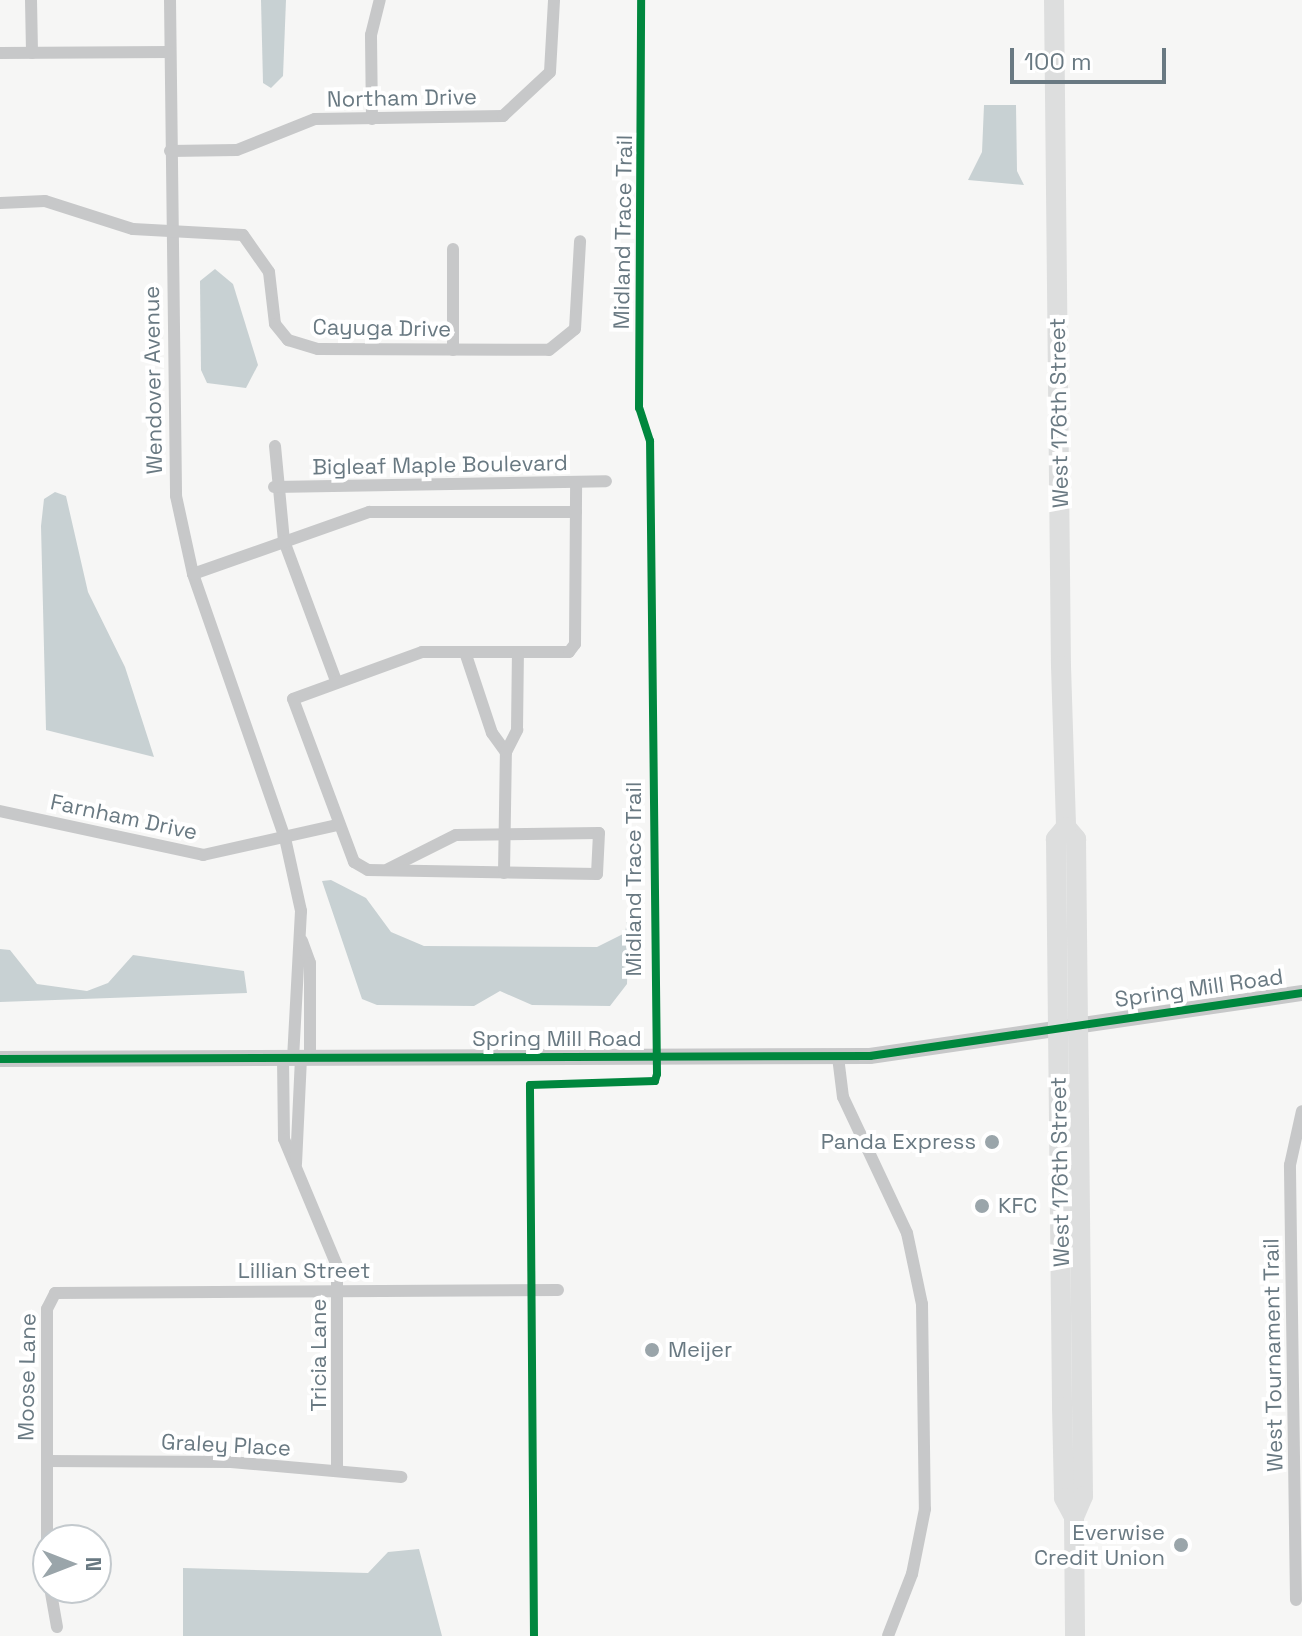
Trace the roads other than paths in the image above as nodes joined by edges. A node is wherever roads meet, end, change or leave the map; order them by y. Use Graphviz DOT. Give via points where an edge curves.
graph roads {
  1 [pos="31,0"];
  2 [pos="170,0"];
  3 [pos="380,0"];
  4 [pos="554,0"];
  5 [pos="1054,0"];
  6 [pos="170,52"];
  7 [pos="0,53"];
  8 [pos="32,53"];
  9 [pos="372,119"];
  10 [pos="170,151"];
  11 [pos="0,203"];
  12 [pos="171,230"];
  13 [pos="580,241"];
  14 [pos="453,249"];
  15 [pos="453,350"];
  16 [pos="275,446"];
  17 [pos="606,481"];
  18 [pos="576,482"];
  19 [pos="274,487"];
  20 [pos="576,512"];
  21 [pos="284,541"];
  22 [pos="193,574"];
  23 [pos="465,652"];
  24 [pos="518,653"];
  25 [pos="336,681"];
  26 [pos="506,752"];
  27 [pos="0,811"];
  28 [pos="337,825"];
  29 [pos="504,835"];
  30 [pos="285,838"];
  31 [pos="388,869"];
  32 [pos="504,873"];
  33 [pos="1302,993"];
  34 [pos="1068,1025"];
  35 [pos="838,1057"];
  36 [pos="297,1058"];
  37 [pos="0,1059"];
  38 [pos="1302,1111"];
  39 [pos="558,1290"];
  40 [pos="340,1291"];
  41 [pos="52,1295"];
  42 [pos="47,1461"];
  43 [pos="337,1469"];
  44 [pos="401,1477"];
  45 [pos="1296,1600"];
  46 [pos="57,1627"];
  47 [pos="888,1636"];
  48 [pos="1075,1636"];
  1 -- 8 [label="street"];
  2 -- 6 [label="street, Wendover Avenue"];
  3 -- 9 [label="street" via="371,35"];
  4 -- 9 [label="street, Northam Drive" via="550,72 518,107 479,118"];
  5 -- 34 [label="main road, West 176th Street" via="1066,827 1076,839"];
  6 -- 8 [label="street"];
  6 -- 10 [label="street, Wendover Avenue"];
  7 -- 8 [label="street"];
  9 -- 10 [label="street, Northam Drive" via="297,122 237,150"];
  10 -- 12 [label="street, Wendover Avenue"];
  11 -- 12 [label="street, Cayuga Drive" via="45,201 123,227"];
  12 -- 15 [label="street, Cayuga Drive" via="230,230 255,243 269,272 275,324 303,347"];
  12 -- 22 [label="street, Wendover Avenue" via="169,424"];
  13 -- 15 [label="street, Cayuga Drive" via="580,309 565,340 549,350"];
  14 -- 15 [label="street"];
  16 -- 19 [label="street"];
  17 -- 18 [label="street, Bigleaf Maple Boulevard"];
  18 -- 19 [label="street, Bigleaf Maple Boulevard"];
  18 -- 20 [label="street"];
  19 -- 21 [label="street"];
  20 -- 21 [label="street, Bigleaf Maple Boulevard" via="369,512"];
  20 -- 24 [label="street" via="575,644 569,652"];
  21 -- 22 [label="street, Bigleaf Maple Boulevard"];
  21 -- 25 [label="street"];
  22 -- 30 [label="street, Wendover Avenue"];
  23 -- 24 [label="street"];
  23 -- 25 [label="street" via="422,652"];
  23 -- 26 [label="street" via="492,733"];
  24 -- 26 [label="street" via="517,730"];
  25 -- 28 [label="street" via="293,699"];
  26 -- 29 [label="street"];
  27 -- 30 [label="street, Farnham Drive" via="203,855"];
  28 -- 30 [label="street"];
  28 -- 31 [label="street" via="354,862"];
  29 -- 31 [label="street" via="456,835"];
  29 -- 32 [label="street"];
  29 -- 32 [label="street" via="599,833 597,874"];
  30 -- 36 [label="street, Wendover Avenue" via="302,941 295,958"];
  31 -- 32 [label="street"];
  33 -- 34 [label="street, Spring Mill Road"];
  34 -- 35 [label="street, Spring Mill Road"];
  34 -- 48 [label="main road, West 176th Street" via="1083,1496 1074,1517"];
  35 -- 36 [label="street, Spring Mill Road"];
  35 -- 47 [label="street" via="843,1097 907,1233 922,1304 925,1509 912,1574"];
  36 -- 37 [label="street, Spring Mill Road"];
  36 -- 40 [label="street, Tricia Lane" via="284,1139"];
  38 -- 45 [label="street, West Tournament Trail" via="1290,1165"];
  39 -- 40 [label="street, Lillian Street"];
  40 -- 41 [label="street, Lillian Street"];
  40 -- 43 [label="street, Tricia Lane"];
  41 -- 42 [label="street, Moose Lane"];
  42 -- 43 [label="street, Graley Place"];
  42 -- 46 [label="street, Moose Lane" via="47,1591"];
  43 -- 44 [label="street, Graley Place"];
}
